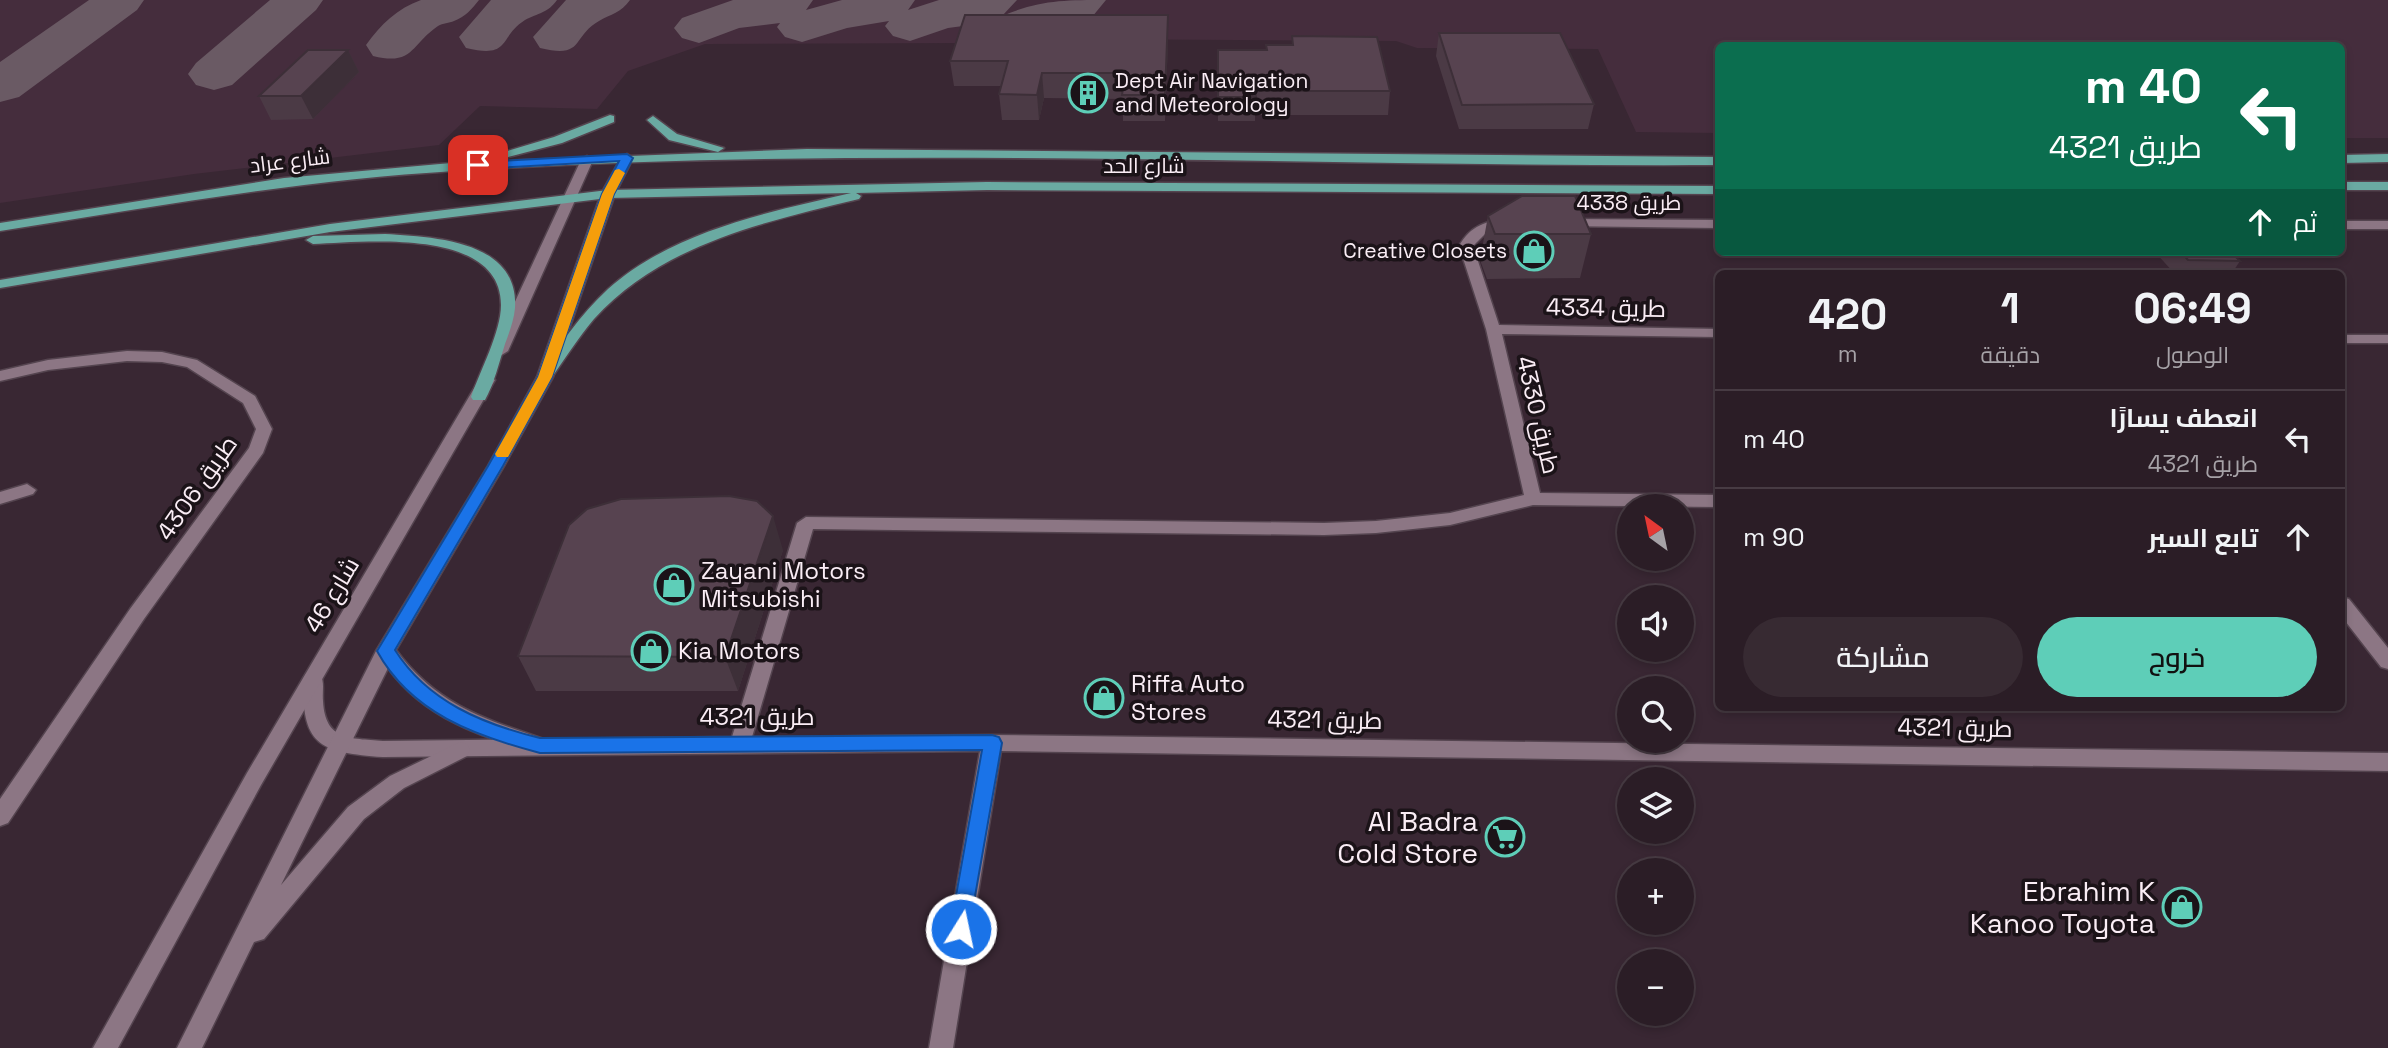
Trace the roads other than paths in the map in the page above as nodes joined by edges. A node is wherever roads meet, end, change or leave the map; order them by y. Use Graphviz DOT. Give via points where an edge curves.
graph roads {
  1 [pos="610,119"];
  2 [pos="653,120"];
  3 [pos="756,155"];
  4 [pos="627,158"];
  5 [pos="2345,159"];
  6 [pos="2388,159"];
  7 [pos="587,160"];
  8 [pos="1715,161"];
  9 [pos="451,167"];
  10 [pos="987,186"];
  11 [pos="2345,186"];
  12 [pos="2388,186"];
  13 [pos="1715,190"];
  14 [pos="608,194"];
  15 [pos="570,198"];
  16 [pos="1530,223"];
  17 [pos="1557,223"];
  18 [pos="1715,224"];
  19 [pos="2345,225"];
  20 [pos="2388,225"];
  21 [pos="0,227"];
  22 [pos="246,240"];
  23 [pos="0,285"];
  24 [pos="1493,329"];
  25 [pos="1715,332"];
  26 [pos="2345,339"];
  27 [pos="2381,339"];
  28 [pos="2388,351"];
  29 [pos="0,376"];
  30 [pos="545,377"];
  31 [pos="479,397"];
  32 [pos="27,490"];
  33 [pos="0,498"];
  34 [pos="1533,499"];
  35 [pos="1715,501"];
  36 [pos="2345,608"];
  37 [pos="386,651"];
  38 [pos="2388,662"];
  39 [pos="313,679"];
  40 [pos="992,743"];
  41 [pos="740,744"];
  42 [pos="341,746"];
  43 [pos="540,746"];
  44 [pos="460,750"];
  45 [pos="2388,762"];
  46 [pos="0,817"];
  47 [pos="236,957"];
  48 [pos="105,1048"];
  49 [pos="189,1048"];
  50 [pos="941,1048"];
  1 -- 9 [label="main road" via="558,140"];
  2 -- 3 [label="main road" via="664,132 684,141"];
  3 -- 4 [label="main road, شارع الحد"];
  3 -- 8 [label="main road, شارع الحد"];
  4 -- 7 [label="main road, شارع الحد"];
  4 -- 14 [label="street"];
  5 -- 6 [label="main road"];
  7 -- 9 [label="main road, شارع عراد"];
  7 -- 15 [label="street, شارع 46"];
  9 -- 21 [label="main road, شارع عراد" via="284,182"];
  10 -- 13 [label="main road, شارع الحد"];
  10 -- 14 [label="main road, شارع الحد"];
  10 -- 30 [label="main road" via="856,196 779,213 704,238 635,276 590,314"];
  11 -- 12 [label="main road"];
  14 -- 15 [label="main road, شارع الحد"];
  14 -- 30 [label="street"];
  15 -- 22 [label="main road"];
  15 -- 31 [label="street, شارع 46"];
  16 -- 24 [label="street, طريق 4330" via="1480,229 1466,246"];
  17 -- 18 [label="street, طريق 4338"];
  19 -- 20 [label="street"];
  22 -- 23 [label="main road"];
  22 -- 31 [label="main road" via="402,238 438,242 485,259 501,274 508,307"];
  24 -- 25 [label="street, طريق 4334"];
  24 -- 34 [label="street, طريق 4330"];
  26 -- 27 [label="street"];
  27 -- 28 [label="street"];
  29 -- 46 [label="street, طريق 4306" via="127,356 192,363 248,400 264,429 257,449 137,614"];
  30 -- 37 [label="street"];
  31 -- 39 [label="street, شارع 46"];
  32 -- 33 [label="street"];
  34 -- 35 [label="street, طريق 4330"];
  34 -- 41 [label="street" via="1450,519 1337,529 806,523"];
  36 -- 38 [label="street"];
  37 -- 42 [label="street"];
  37 -- 43 [label="street" via="411,684 459,719"];
  39 -- 42 [label="street" via="314,723 324,737"];
  39 -- 48 [label="street, شارع 46"];
  40 -- 41 [label="street, طريق 4321"];
  40 -- 45 [label="street, طريق 4321"];
  40 -- 50 [label="street"];
  41 -- 43 [label="street, طريق 4321"];
  42 -- 44 [label="street, طريق 4321"];
  42 -- 47 [label="street"];
  43 -- 44 [label="street, طريق 4321"];
  44 -- 47 [label="street" via="397,782 356,813"];
  47 -- 49 [label="street"];
}
